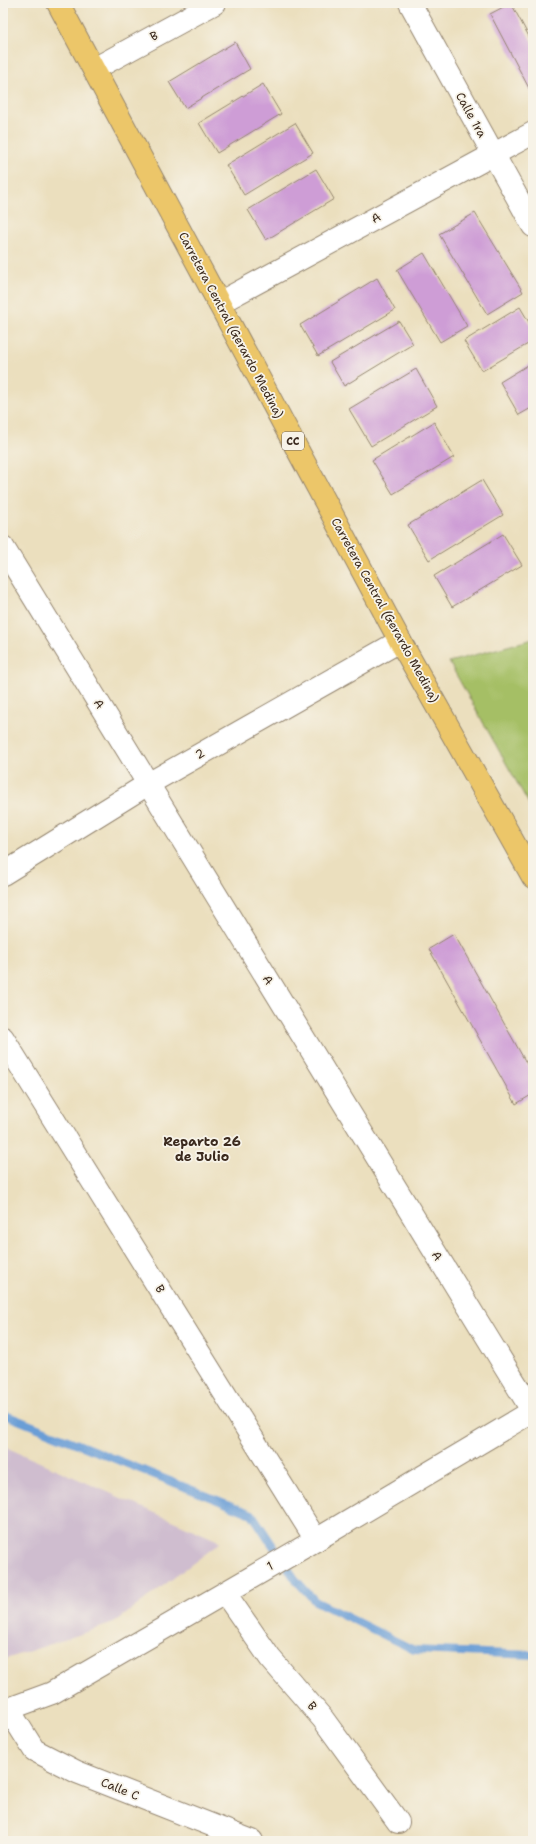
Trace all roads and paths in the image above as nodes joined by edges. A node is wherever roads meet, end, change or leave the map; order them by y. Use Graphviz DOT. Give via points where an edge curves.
graph roads {
  1 [pos="58,3"];
  2 [pos="215,3"];
  3 [pos="410,3"];
  4 [pos="94,68"];
  5 [pos="533,133"];
  6 [pos="494,155"];
  7 [pos="533,226"];
  8 [pos="219,303"];
  9 [pos="3,547"];
  10 [pos="400,641"];
  11 [pos="148,784"];
  12 [pos="3,874"];
  13 [pos="533,877"];
  14 [pos="3,1038"];
  15 [pos="533,1412"];
  16 [pos="316,1540"];
  17 [pos="225,1594"];
  18 [pos="6,1710"];
  19 [pos="398,1822"];
  20 [pos="252,1841"];
  1 -- 4 [label="main road, Carretera Central (Gerardo Medina) / CC"];
  2 -- 4 [label="street, B"];
  3 -- 6 [label="street, Calle 1ra"];
  4 -- 8 [label="main road, Carretera Central (Gerardo Medina) / CC"];
  5 -- 6 [label="street, A"];
  6 -- 7 [label="street, Calle 1ra"];
  6 -- 8 [label="street, A"];
  8 -- 10 [label="main road, Carretera Central (Gerardo Medina) / CC"];
  9 -- 11 [label="street, A"];
  10 -- 11 [label="street, 2"];
  10 -- 13 [label="main road, Carretera Central (Gerardo Medina) / CC"];
  11 -- 12 [label="street, 2"];
  11 -- 15 [label="street, A"];
  14 -- 16 [label="street, B"];
  15 -- 16 [label="street, 1"];
  16 -- 17 [label="street, 1"];
  17 -- 18 [label="street, 1" via="52,1693"];
  17 -- 19 [label="street, B" via="270,1658 323,1719"];
  18 -- 20 [label="street, Calle C" via="34,1750 77,1772"];
}
